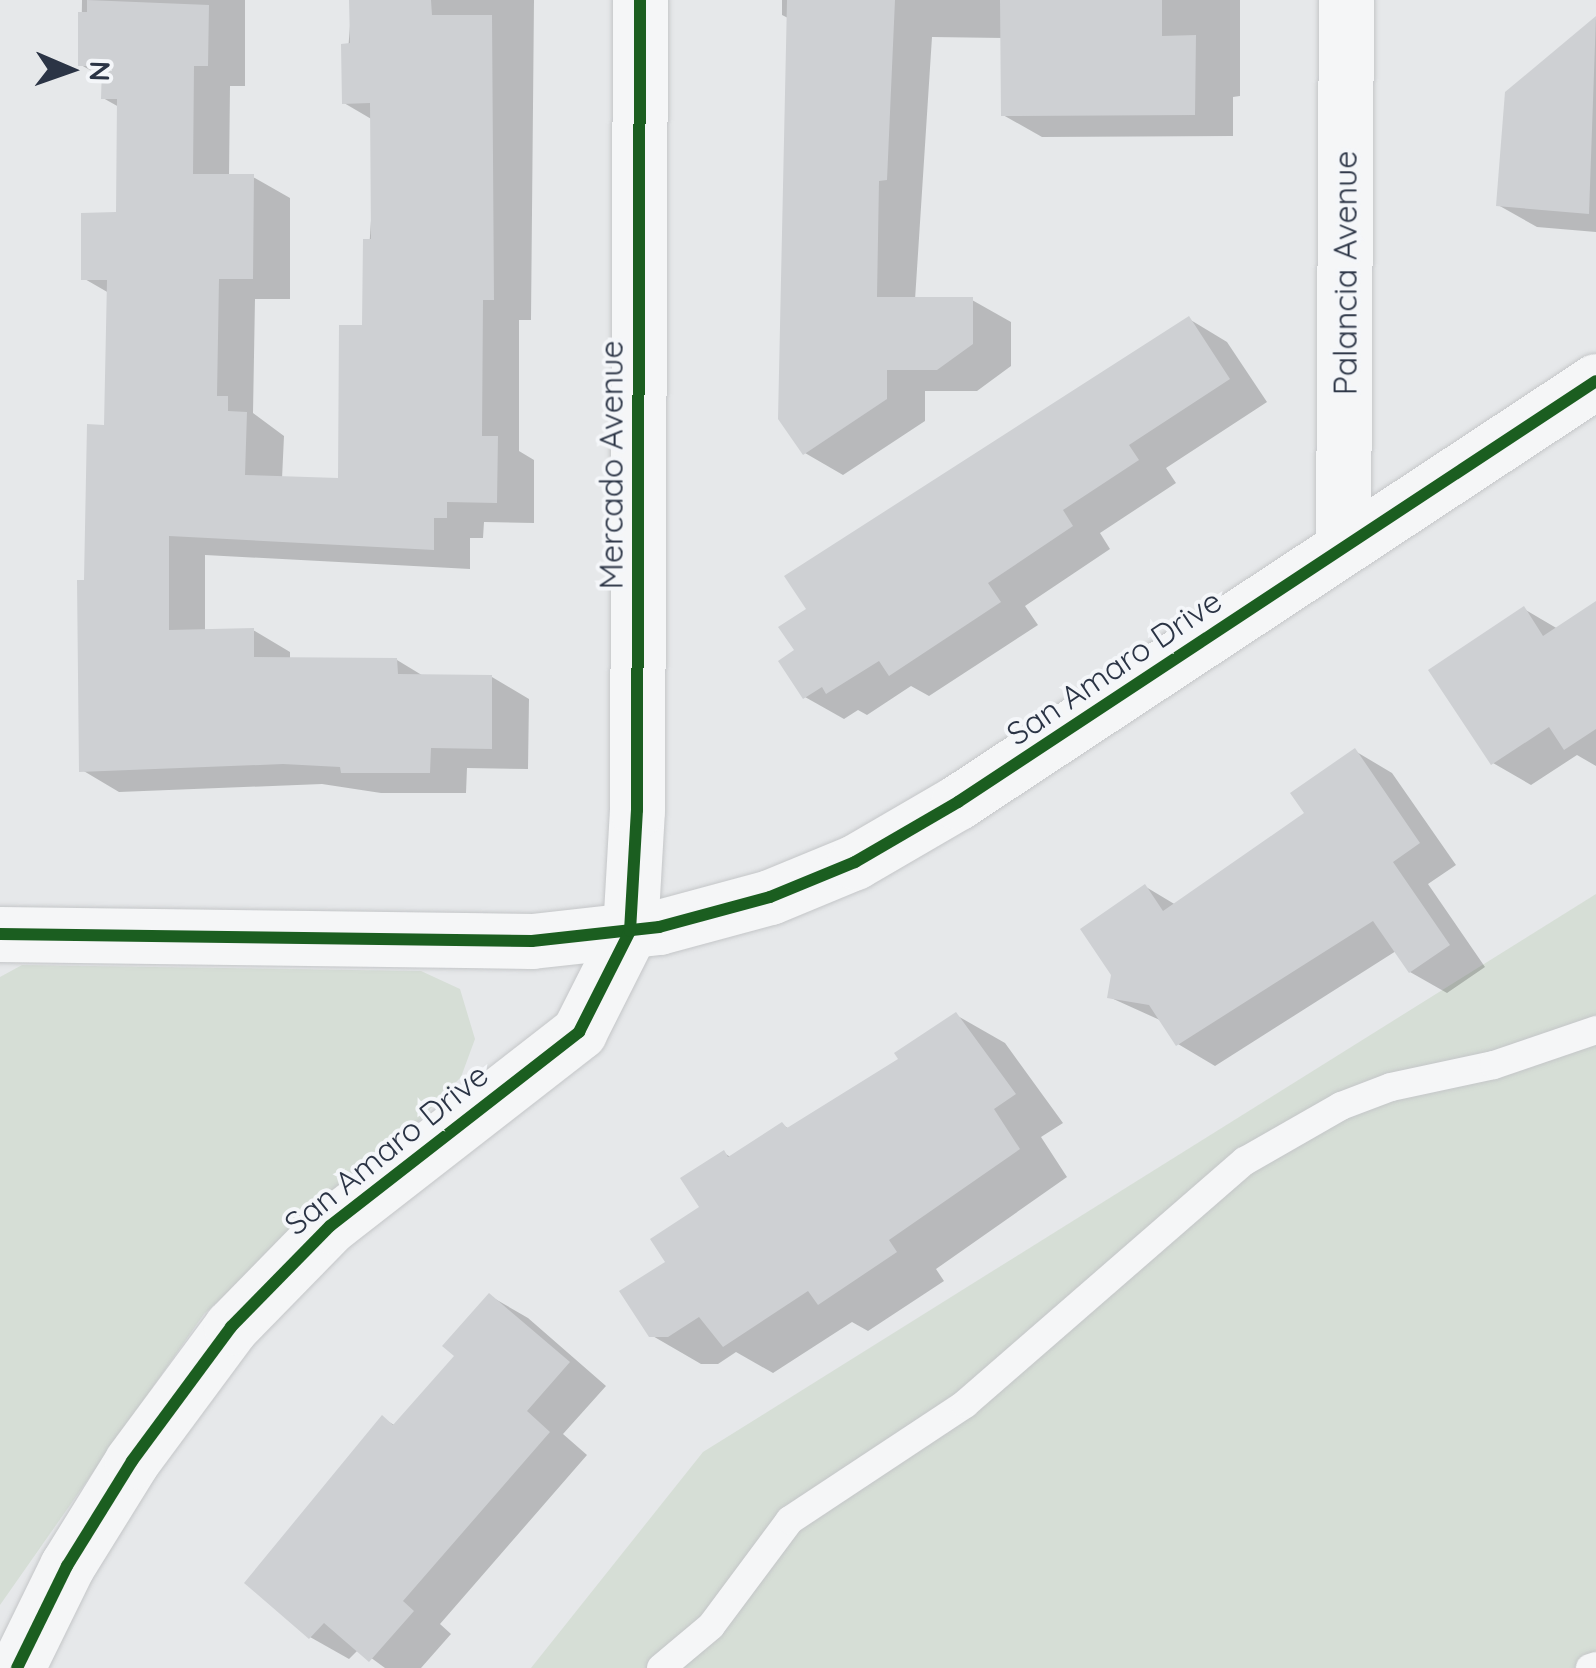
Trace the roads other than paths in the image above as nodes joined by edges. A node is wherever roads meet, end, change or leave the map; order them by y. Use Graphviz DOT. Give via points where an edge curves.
graph roads {
  1 [pos="640,0"];
  2 [pos="1346,0"];
  3 [pos="1596,381"];
  4 [pos="1343,546"];
  5 [pos="630,931"];
  6 [pos="0,934"];
  7 [pos="1596,1030"];
  8 [pos="17,1668"];
  9 [pos="661,1668"];
  1 -- 5 [label="street, Mercado Avenue" via="637,810"];
  2 -- 4 [label="street, Palancia Avenue"];
  3 -- 4 [label="street, San Amaro Drive"];
  4 -- 5 [label="street, San Amaro Drive" via="1080,724 870,854 714,916"];
  5 -- 6 [label="street, San Amaro Drive" via="532,941"];
  5 -- 8 [label="street, San Amaro Drive" via="579,1032 330,1226 231,1327 132,1461"];
  7 -- 9 [label="lane" via="1494,1066 1391,1087 1245,1161 965,1404 790,1520 711,1626"];
}
